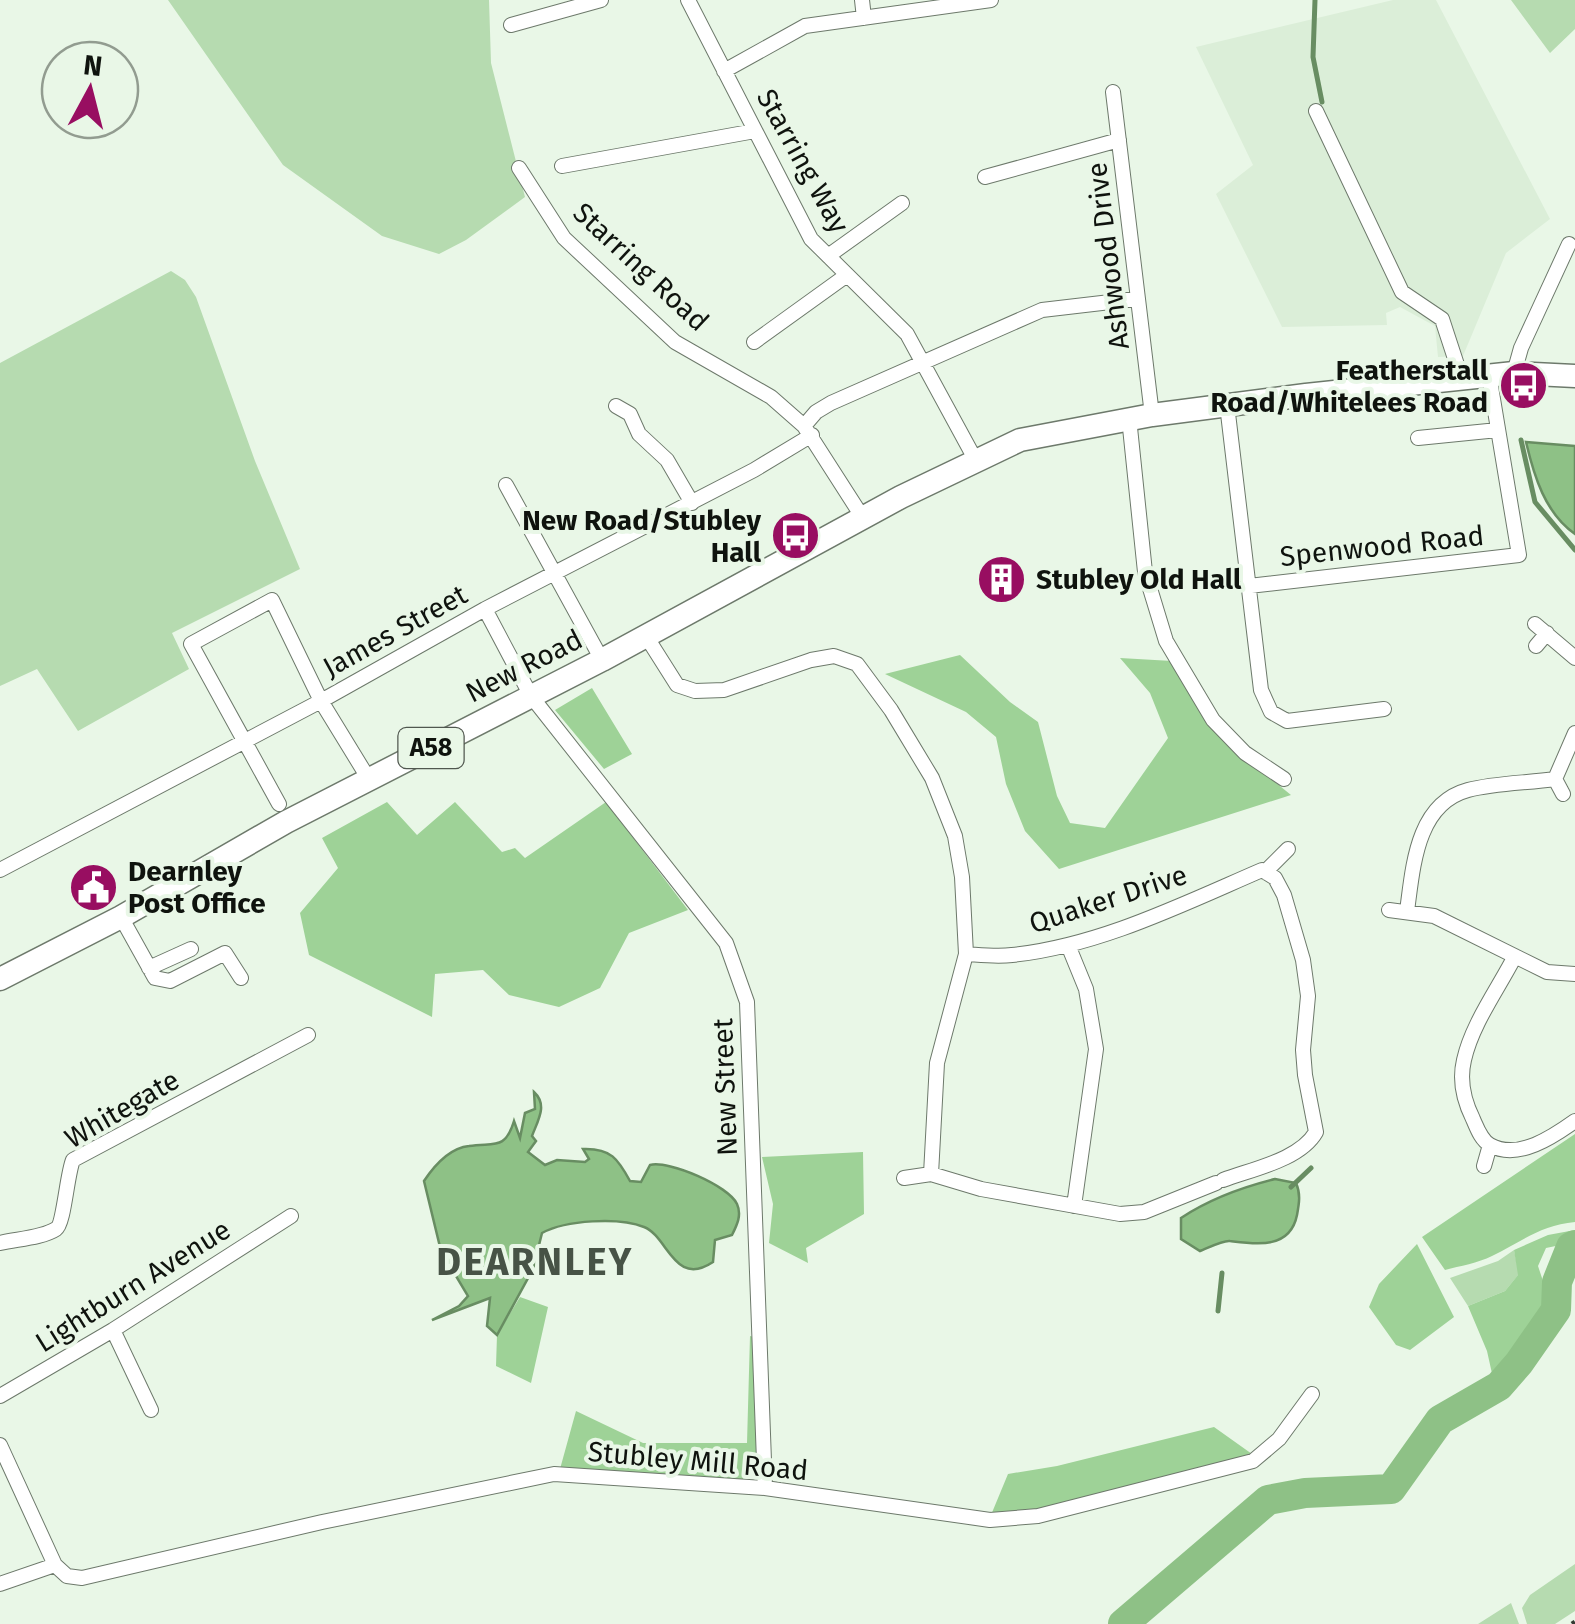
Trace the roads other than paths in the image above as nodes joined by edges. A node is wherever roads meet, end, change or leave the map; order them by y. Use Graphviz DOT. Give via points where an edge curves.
graph roads {
  1 [pos="600,0"];
  2 [pos="688,0"];
  3 [pos="862,0"];
  4 [pos="992,0"];
  5 [pos="864,18"];
  6 [pos="511,24"];
  7 [pos="724,71"];
  8 [pos="1113,92"];
  9 [pos="1316,111"];
  10 [pos="755,131"];
  11 [pos="1119,140"];
  12 [pos="562,166"];
  13 [pos="519,168"];
  14 [pos="984,176"];
  15 [pos="902,203"];
  16 [pos="1569,244"];
  17 [pos="828,256"];
  18 [pos="847,275"];
  19 [pos="1136,299"];
  20 [pos="754,342"];
  21 [pos="924,360"];
  22 [pos="1514,373"];
  23 [pos="1489,375"];
  24 [pos="1575,376"];
  25 [pos="1461,378"];
  26 [pos="1228,404"];
  27 [pos="616,406"];
  28 [pos="1140,417"];
  29 [pos="808,430"];
  30 [pos="1498,430"];
  31 [pos="1418,438"];
  32 [pos="975,459"];
  33 [pos="506,485"];
  34 [pos="692,503"];
  35 [pos="863,518"];
  36 [pos="554,576"];
  37 [pos="1249,586"];
  38 [pos="485,609"];
  39 [pos="646,636"];
  40 [pos="1536,646"];
  41 [pos="1575,658"];
  42 [pos="602,660"];
  43 [pos="531,696"];
  44 [pos="320,701"];
  45 [pos="1384,709"];
  46 [pos="1575,733"];
  47 [pos="245,741"];
  48 [pos="1284,779"];
  49 [pos="1555,779"];
  50 [pos="370,781"];
  51 [pos="1564,794"];
  52 [pos="279,804"];
  53 [pos="1288,850"];
  54 [pos="0,870"];
  55 [pos="1264,871"];
  56 [pos="1389,910"];
  57 [pos="1407,911"];
  58 [pos="121,916"];
  59 [pos="1068,945"];
  60 [pos="192,949"];
  61 [pos="966,954"];
  62 [pos="1515,956"];
  63 [pos="150,968"];
  64 [pos="1575,974"];
  65 [pos="0,978"];
  66 [pos="241,978"];
  67 [pos="308,1035"];
  68 [pos="1575,1121"];
  69 [pos="1490,1145"];
  70 [pos="1484,1166"];
  71 [pos="932,1174"];
  72 [pos="904,1178"];
  73 [pos="1074,1206"];
  74 [pos="291,1216"];
  75 [pos="0,1243"];
  76 [pos="113,1330"];
  77 [pos="1312,1394"];
  78 [pos="0,1396"];
  79 [pos="151,1410"];
  80 [pos="0,1446"];
  81 [pos="765,1488"];
  82 [pos="55,1565"];
  83 [pos="0,1584"];
  1 -- 6 [label="street"];
  2 -- 7 [label="street, Starring Way"];
  3 -- 5 [label="street"];
  4 -- 5 [label="street, Starring Way"];
  5 -- 7 [label="street, Starring Way" via="806,26"];
  7 -- 10 [label="street, Starring Way"];
  8 -- 11 [label="street, Ashwood Drive"];
  9 -- 25 [label="street" via="1402,292 1442,320"];
  10 -- 12 [label="street"];
  10 -- 17 [label="street, Starring Way" via="811,239"];
  11 -- 14 [label="street"];
  11 -- 19 [label="street, Ashwood Drive"];
  13 -- 29 [label="street, Starring Road" via="564,238 675,342 771,397"];
  15 -- 17 [label="street"];
  16 -- 22 [label="street"];
  17 -- 18 [label="street, Starring Way"];
  18 -- 20 [label="street"];
  18 -- 21 [label="street, Starring Way"];
  19 -- 21 [label="street, James Street" via="1042,310"];
  19 -- 28 [label="street, Ashwood Drive"];
  21 -- 29 [label="street, James Street" via="816,412"];
  21 -- 32 [label="street, Starring Way"];
  22 -- 23 [label="highway, A58"];
  22 -- 24 [label="highway, A58"];
  23 -- 25 [label="highway, A58"];
  23 -- 30 [label="street, Spenwood Road"];
  25 -- 26 [label="highway, A58"];
  26 -- 28 [label="highway, A58"];
  26 -- 37 [label="street"];
  27 -- 34 [label="street" via="630,414"];
  28 -- 32 [label="highway, A58" via="1020,440"];
  28 -- 48 [label="street, Ashwood Drive" via="1144,572 1166,641 1213,720"];
  29 -- 34 [label="street, James Street"];
  29 -- 35 [label="street, Starring Road"];
  30 -- 31 [label="street"];
  30 -- 37 [label="street, Spenwood Road" via="1519,555"];
  32 -- 35 [label="highway, A58"];
  33 -- 36 [label="street"];
  34 -- 36 [label="street, James Street"];
  35 -- 39 [label="highway, New Road / A58"];
  36 -- 38 [label="street, James Street"];
  36 -- 42 [label="street"];
  37 -- 45 [label="street" via="1261,690 1271,712 1287,721"];
  38 -- 43 [label="street, New Street"];
  38 -- 44 [label="street, James Street"];
  39 -- 42 [label="highway, New Road / A58"];
  39 -- 61 [label="street" via="677,685 695,692 724,690 834,656 857,664 932,778 955,836"];
  40 -- 41 [label="street" via="1541,628"];
  42 -- 43 [label="highway, New Road / A58"];
  43 -- 50 [label="highway, New Road / A58"];
  43 -- 81 [label="street, New Street" via="726,943 746,1002"];
  44 -- 47 [label="street, James Street"];
  44 -- 47 [label="street" via="272,600 192,644"];
  44 -- 50 [label="street"];
  46 -- 49 [label="street"];
  47 -- 52 [label="street"];
  47 -- 54 [label="street, James Street"];
  49 -- 51 [label="street"];
  49 -- 57 [label="street" via="1465,791 1445,802 1415,852"];
  50 -- 58 [label="highway, New Road / A58"];
  53 -- 55 [label="street"];
  55 -- 59 [label="street, Quaker Drive"];
  55 -- 73 [label="street" via="1284,895 1303,960 1305,1075 1316,1132 1296,1151 1144,1212"];
  56 -- 57 [label="street"];
  57 -- 62 [label="street" via="1434,916"];
  58 -- 63 [label="street"];
  58 -- 65 [label="highway, New Road / A58"];
  59 -- 61 [label="street, Quaker Drive" via="1010,956"];
  59 -- 73 [label="street" via="1086,989 1096,1048"];
  60 -- 63 [label="street"];
  61 -- 71 [label="street" via="936,1063"];
  62 -- 64 [label="street" via="1547,972"];
  62 -- 69 [label="street" via="1463,1062 1466,1106"];
  63 -- 66 [label="street" via="155,978 170,981 226,952"];
  67 -- 75 [label="street, Whitegate" via="74,1160 56,1229"];
  68 -- 69 [label="street" via="1545,1142"];
  69 -- 70 [label="street"];
  71 -- 72 [label="street"];
  71 -- 73 [label="street"];
  74 -- 76 [label="street, Lightburn Avenue"];
  76 -- 78 [label="street, Lightburn Avenue"];
  76 -- 79 [label="street"];
  77 -- 81 [label="street, Stubley Mill Road" via="1253,1461 1038,1516 990,1520"];
  80 -- 82 [label="street"];
  81 -- 82 [label="street, Stubley Mill Road" via="554,1474 82,1578"];
  82 -- 83 [label="street"];
}
